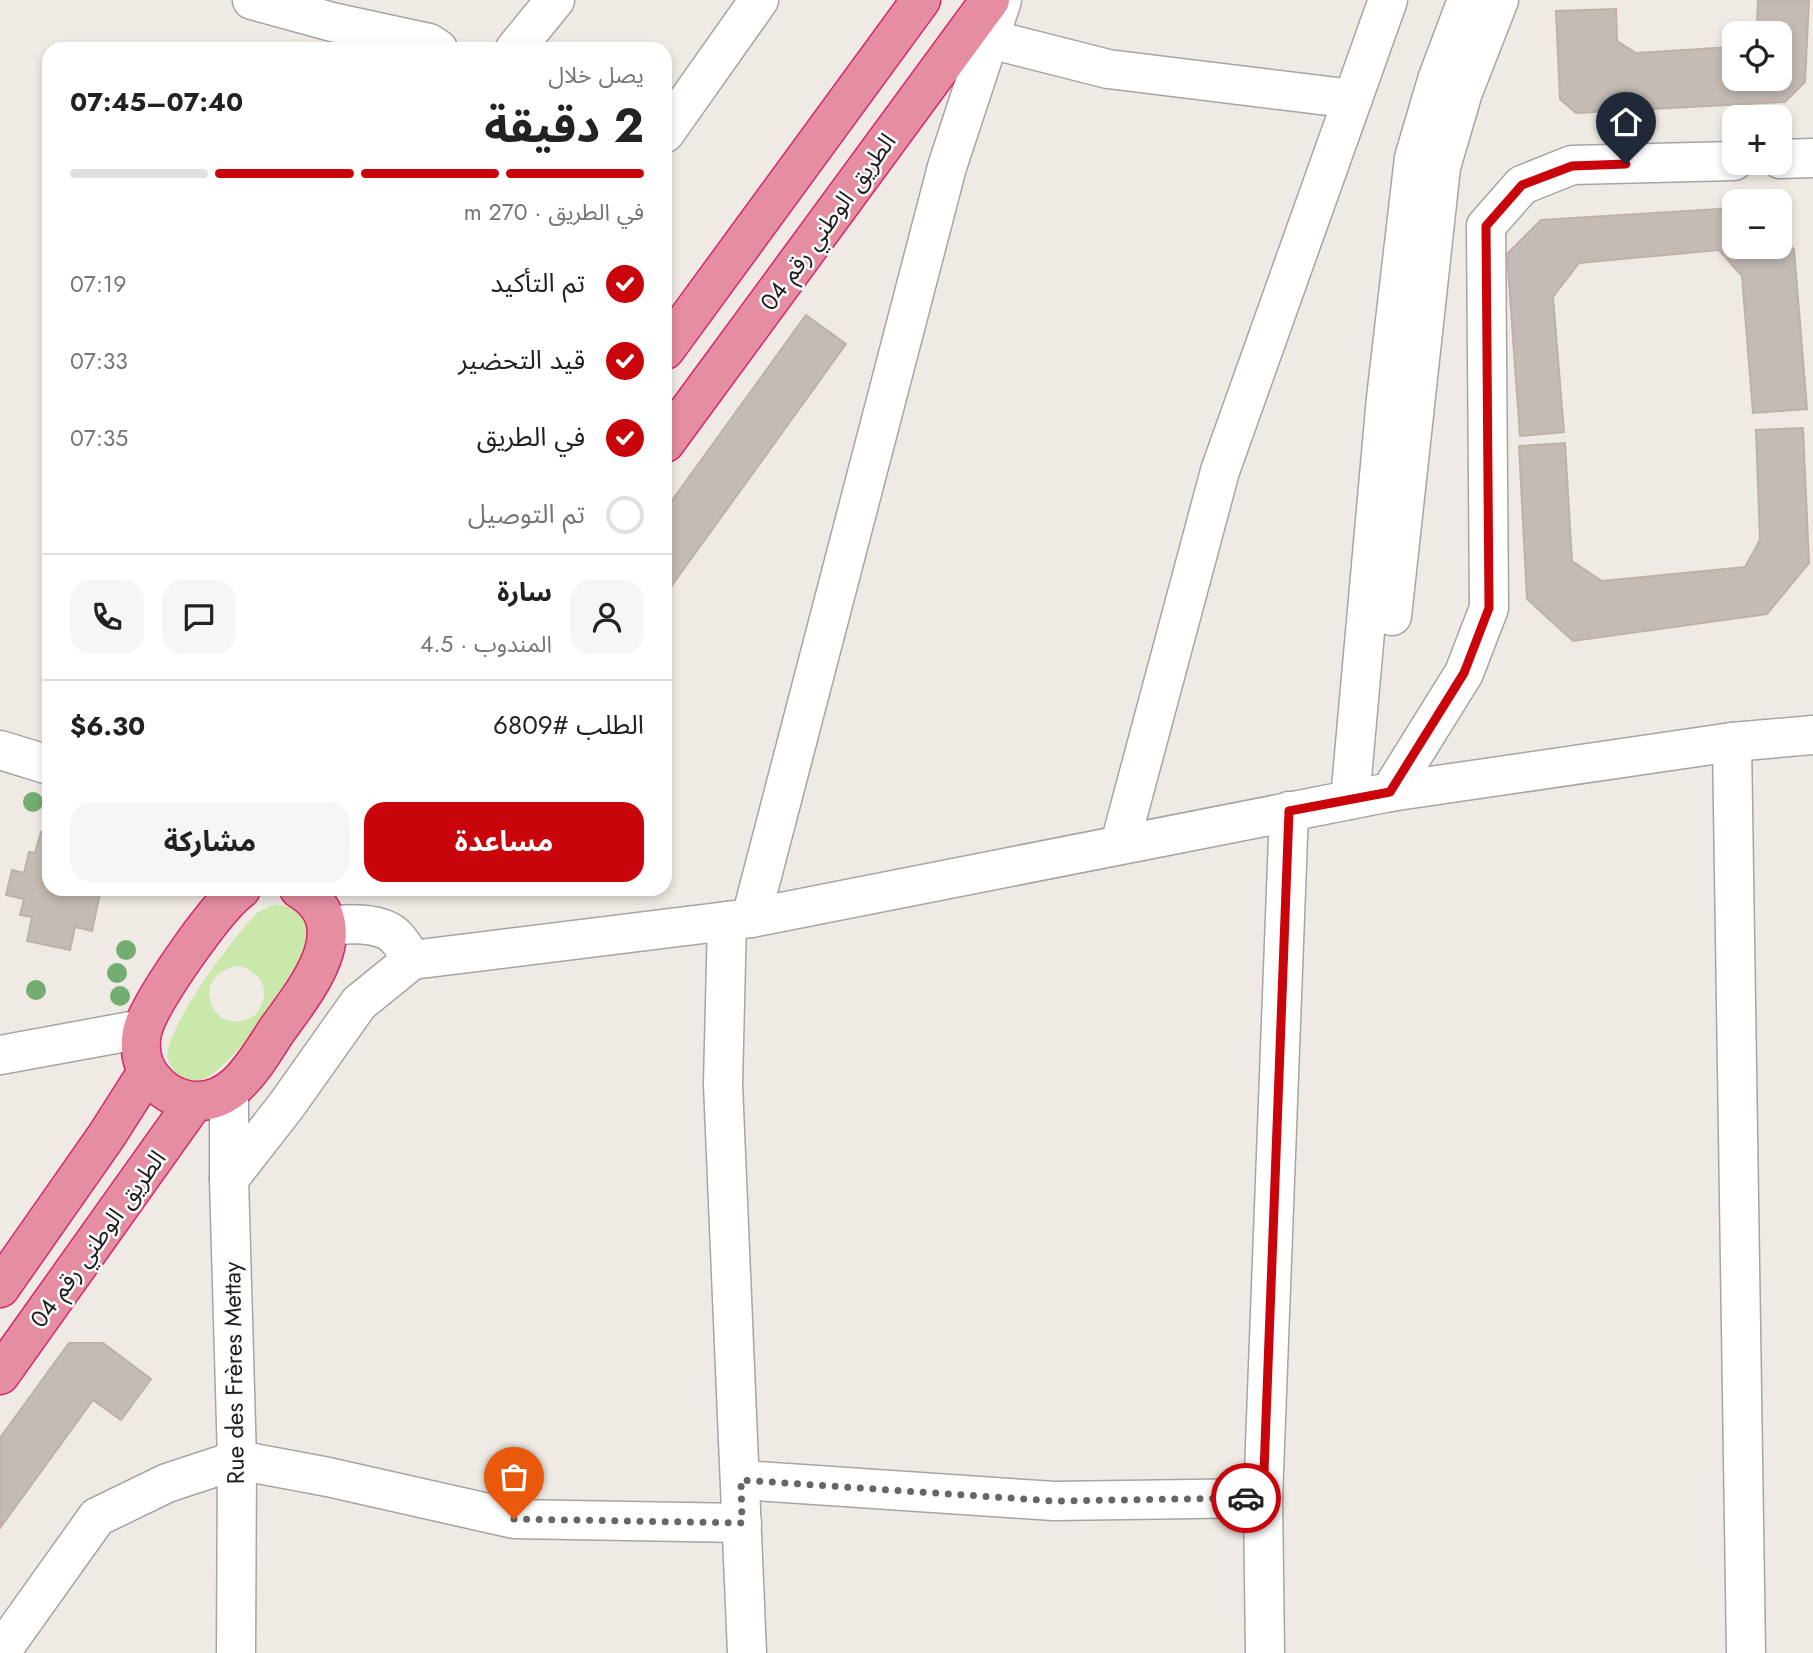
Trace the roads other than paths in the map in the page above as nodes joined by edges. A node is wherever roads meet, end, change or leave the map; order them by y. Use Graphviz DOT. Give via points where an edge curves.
graph roads {
  1 [pos="252,0"];
  2 [pos="555,0"];
  3 [pos="759,0"];
  4 [pos="920,0"];
  5 [pos="990,0"];
  6 [pos="1002,0"];
  7 [pos="1388,0"];
  8 [pos="1467,0"];
  9 [pos="1499,0"];
  10 [pos="335,11"];
  11 [pos="990,39"];
  12 [pos="426,42"];
  13 [pos="521,42"];
  14 [pos="1353,99"];
  15 [pos="672,123"];
  16 [pos="1813,158"];
  17 [pos="1792,159"];
  18 [pos="1722,161"];
  19 [pos="672,340"];
  20 [pos="672,433"];
  21 [pos="1813,735"];
  22 [pos="1732,742"];
  23 [pos="0,750"];
  24 [pos="42,763"];
  25 [pos="1371,796"];
  26 [pos="1289,811"];
  27 [pos="1120,844"];
  28 [pos="234,896"];
  29 [pos="321,904"];
  30 [pos="739,920"];
  31 [pos="412,960"];
  32 [pos="142,1029"];
  33 [pos="0,1055"];
  34 [pos="147,1072"];
  35 [pos="212,1097"];
  36 [pos="229,1180"];
  37 [pos="0,1288"];
  38 [pos="0,1375"];
  39 [pos="237,1460"];
  40 [pos="741,1480"];
  41 [pos="1263,1498"];
  42 [pos="742,1523"];
  43 [pos="0,1653"];
  44 [pos="236,1653"];
  45 [pos="747,1653"];
  46 [pos="1265,1653"];
  47 [pos="1746,1653"];
  1 -- 10 [label="street"];
  2 -- 13 [label="street"];
  3 -- 15 [label="street"];
  4 -- 19 [label="highway"];
  5 -- 20 [label="highway, الطريق الوطني رقم 04"];
  6 -- 11 [label="street"];
  7 -- 14 [label="street"];
  8 -- 25 [label="street" via="1413,158 1386,397"];
  9 -- 25 [label="street" via="1463,92 1441,167"];
  10 -- 12 [label="street"];
  11 -- 14 [label="street" via="1108,69"];
  11 -- 30 [label="street" via="947,167"];
  14 -- 27 [label="street" via="1220,471"];
  16 -- 17 [label="street"];
  18 -- 25 [label="street" via="1572,166 1522,185 1486,226 1489,608 1464,673"];
  21 -- 22 [label="street"];
  22 -- 25 [label="street"];
  22 -- 47 [label="street"];
  23 -- 24 [label="street"];
  25 -- 26 [label="street"];
  26 -- 27 [label="street"];
  26 -- 41 [label="street"];
  27 -- 30 [label="street"];
  28 -- 32 [label="highway" via="153,1006"];
  29 -- 31 [label="street" via="341,923 394,934"];
  29 -- 35 [label="highway, الطريق الوطني رقم 04" via="324,955 315,976 247,1074"];
  30 -- 31 [label="street"];
  30 -- 40 [label="street" via="723,1084"];
  31 -- 36 [label="street" via="359,1003"];
  32 -- 33 [label="street"];
  32 -- 34 [label="highway" via="140,1051"];
  34 -- 35 [label="highway" via="177,1098"];
  34 -- 37 [label="highway, الطريق الوطني رقم 04"];
  35 -- 36 [label="street, Rue des Frères Mettay"];
  35 -- 38 [label="highway, الطريق الوطني رقم 04"];
  36 -- 39 [label="street, Rue des Frères Mettay"];
  39 -- 42 [label="street" via="514,1519"];
  39 -- 43 [label="street" via="167,1483 97,1517"];
  39 -- 44 [label="street, Rue des Frères Mettay"];
  40 -- 41 [label="street" via="1054,1501"];
  40 -- 42 [label="street"];
  41 -- 46 [label="street"];
  42 -- 45 [label="street"];
}
